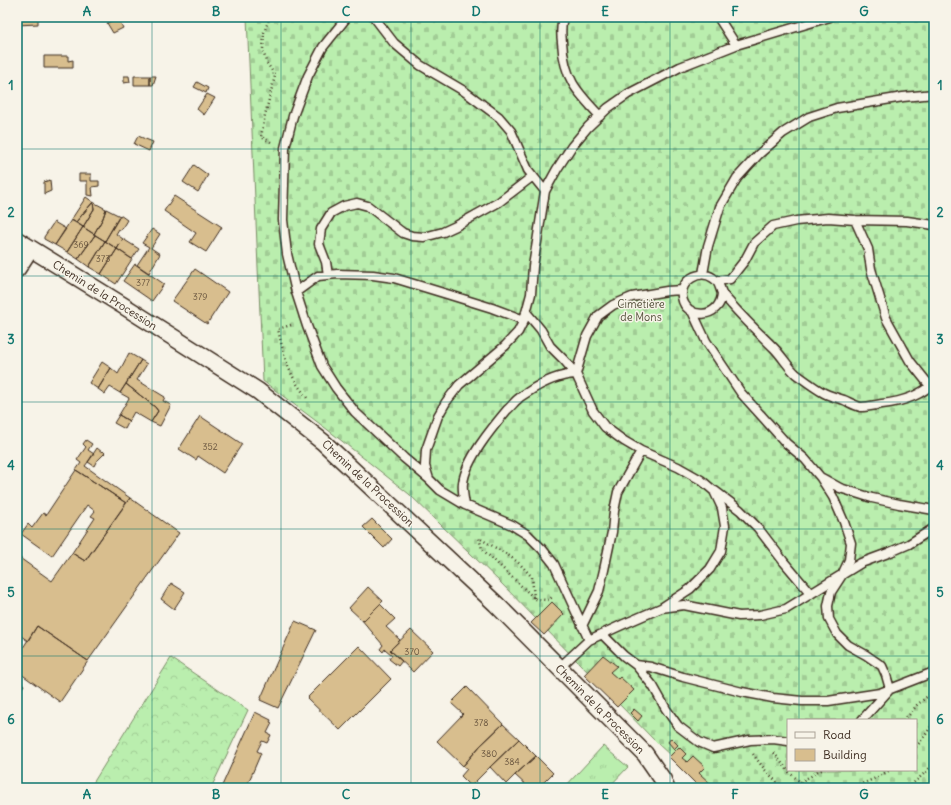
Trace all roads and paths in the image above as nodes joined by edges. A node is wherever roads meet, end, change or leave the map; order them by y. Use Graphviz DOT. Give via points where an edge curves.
graph roads {
  1 [pos="270,17"];
  2 [pos="347,17"];
  3 [pos="374,17"];
  4 [pos="563,17"];
  5 [pos="718,17"];
  6 [pos="830,17"];
  7 [pos="736,45"];
  8 [pos="934,94"];
  9 [pos="600,116"];
  10 [pos="285,148"];
  11 [pos="533,176"];
  12 [pos="545,191"];
  13 [pos="855,220"];
  14 [pos="934,225"];
  15 [pos="24,244"];
  16 [pos="17,269"];
  17 [pos="704,274"];
  18 [pos="328,275"];
  19 [pos="717,281"];
  20 [pos="682,290"];
  21 [pos="296,292"];
  22 [pos="722,293"];
  23 [pos="692,311"];
  24 [pos="526,312"];
  25 [pos="524,320"];
  26 [pos="305,321"];
  27 [pos="576,374"];
  28 [pos="932,384"];
  29 [pos="307,398"];
  30 [pos="641,451"];
  31 [pos="821,478"];
  32 [pos="429,479"];
  33 [pos="714,491"];
  34 [pos="465,505"];
  35 [pos="934,510"];
  36 [pos="934,528"];
  37 [pos="842,575"];
  38 [pos="566,590"];
  39 [pos="811,594"];
  40 [pos="534,598"];
  41 [pos="661,608"];
  42 [pos="582,626"];
  43 [pos="602,634"];
  44 [pos="589,640"];
  45 [pos="636,665"];
  46 [pos="559,668"];
  47 [pos="934,672"];
  48 [pos="890,689"];
  49 [pos="929,695"];
  50 [pos="863,719"];
  51 [pos="904,719"];
  52 [pos="934,721"];
  53 [pos="765,739"];
  54 [pos="743,741"];
  55 [pos="787,741"];
  56 [pos="917,746"];
  57 [pos="934,763"];
  58 [pos="787,770"];
  59 [pos="788,771"];
  60 [pos="817,771"];
  61 [pos="888,771"];
  62 [pos="800,782"];
  63 [pos="666,788"];
  64 [pos="783,788"];
  65 [pos="812,788"];
  66 [pos="847,788"];
  67 [pos="908,788"];
  1 -- 10 [label="path" via="264,32 263,49 266,62 275,76 261,137"];
  2 -- 10 [label="lane" via="323,47 308,76 293,116"];
  3 -- 11 [label="lane" via="394,43 420,65 464,91 499,117 511,131"];
  4 -- 9 [label="lane" via="561,37 566,69 573,85"];
  5 -- 7 [label="lane"];
  6 -- 7 [label="lane"];
  7 -- 9 [label="lane" via="680,67 628,94"];
  8 -- 17 [label="lane" via="837,108 809,117 783,133 737,178 720,207 708,246"];
  9 -- 12 [label="lane" via="572,146"];
  10 -- 21 [label="lane" via="283,220 287,254"];
  11 -- 12 [label="lane"];
  11 -- 18 [label="lane" via="499,202 456,226 424,237 403,233 368,206 357,203 344,206 331,213 322,229 319,244"];
  12 -- 24 [label="lane" via="532,266 531,294"];
  13 -- 14 [label="lane" via="907,221"];
  13 -- 19 [label="lane" via="828,218 773,226 754,243 730,279"];
  13 -- 28 [label="lane" via="868,249 871,269 886,318 910,361"];
  15 -- 16 [label="street"];
  15 -- 46 [label="street, Chemin de la Procession" via="258,391 323,442 496,604"];
  17 -- 19 [label="lane"];
  17 -- 20 [label="lane" via="693,276"];
  18 -- 21 [label="lane" via="318,276"];
  18 -- 25 [label="lane" via="373,275 394,278"];
  19 -- 22 [label="lane"];
  20 -- 23 [label="lane" via="685,305"];
  20 -- 27 [label="lane" via="632,297 613,305 598,316 587,336"];
  21 -- 26 [label="lane"];
  22 -- 23 [label="lane" via="720,304 713,311 702,314"];
  22 -- 28 [label="lane" via="796,374 824,393 861,407 894,402 918,394"];
  23 -- 31 [label="lane" via="706,341 741,393"];
  24 -- 25 [label="lane"];
  24 -- 27 [label="lane" via="550,346"];
  25 -- 32 [label="lane" via="518,332 459,385 446,402 426,450"];
  26 -- 29 [label="path" via="278,329 289,367"];
  26 -- 32 [label="lane" via="322,366 350,406"];
  27 -- 30 [label="lane" via="593,411 605,428"];
  27 -- 34 [label="lane" via="553,378 535,387 518,399 503,416 486,437 466,471 462,484"];
  30 -- 33 [label="lane" via="678,467"];
  30 -- 42 [label="lane" via="618,492 599,591"];
  31 -- 35 [label="lane" via="840,488 872,498"];
  31 -- 37 [label="lane" via="844,522 851,543 849,560"];
  32 -- 34 [label="lane" via="440,490"];
  33 -- 39 [label="lane" via="740,510 758,528"];
  33 -- 41 [label="lane" via="722,508 725,526 721,550 710,569 690,588"];
  34 -- 38 [label="lane" via="512,525 528,535 554,564"];
  36 -- 37 [label="lane" via="909,544 861,563"];
  37 -- 39 [label="lane"];
  37 -- 48 [label="lane" via="831,592 829,619 837,634 848,646 882,666"];
  38 -- 40 [label="path" via="548,600"];
  38 -- 42 [label="lane"];
  39 -- 41 [label="lane" via="786,609 760,615 739,616 684,605"];
  40 -- 40 [label="path" via="482,549 479,538 508,555 532,577"];
  41 -- 43 [label="lane"];
  42 -- 44 [label="lane"];
  43 -- 44 [label="lane"];
  43 -- 45 [label="lane"];
  44 -- 46 [label="lane"];
  45 -- 48 [label="lane" via="773,698 802,701 828,701 880,693"];
  45 -- 54 [label="lane" via="653,686 678,726 699,742 713,748"];
  46 -- 63 [label="street, Chemin de la Procession" via="645,754"];
  47 -- 48 [label="lane"];
  48 -- 50 [label="lane"];
  49 -- 51 [label="path"];
  52 -- 56 [label="path"];
  53 -- 54 [label="lane"];
  53 -- 55 [label="lane"];
  53 -- 58 [label="path"];
  54 -- 64 [label="path" via="765,770"];
  57 -- 67 [label="path"];
  59 -- 62 [label="path"];
  60 -- 62 [label="path"];
  61 -- 66 [label="path" via="872,780"];
  62 -- 65 [label="path"];
}
